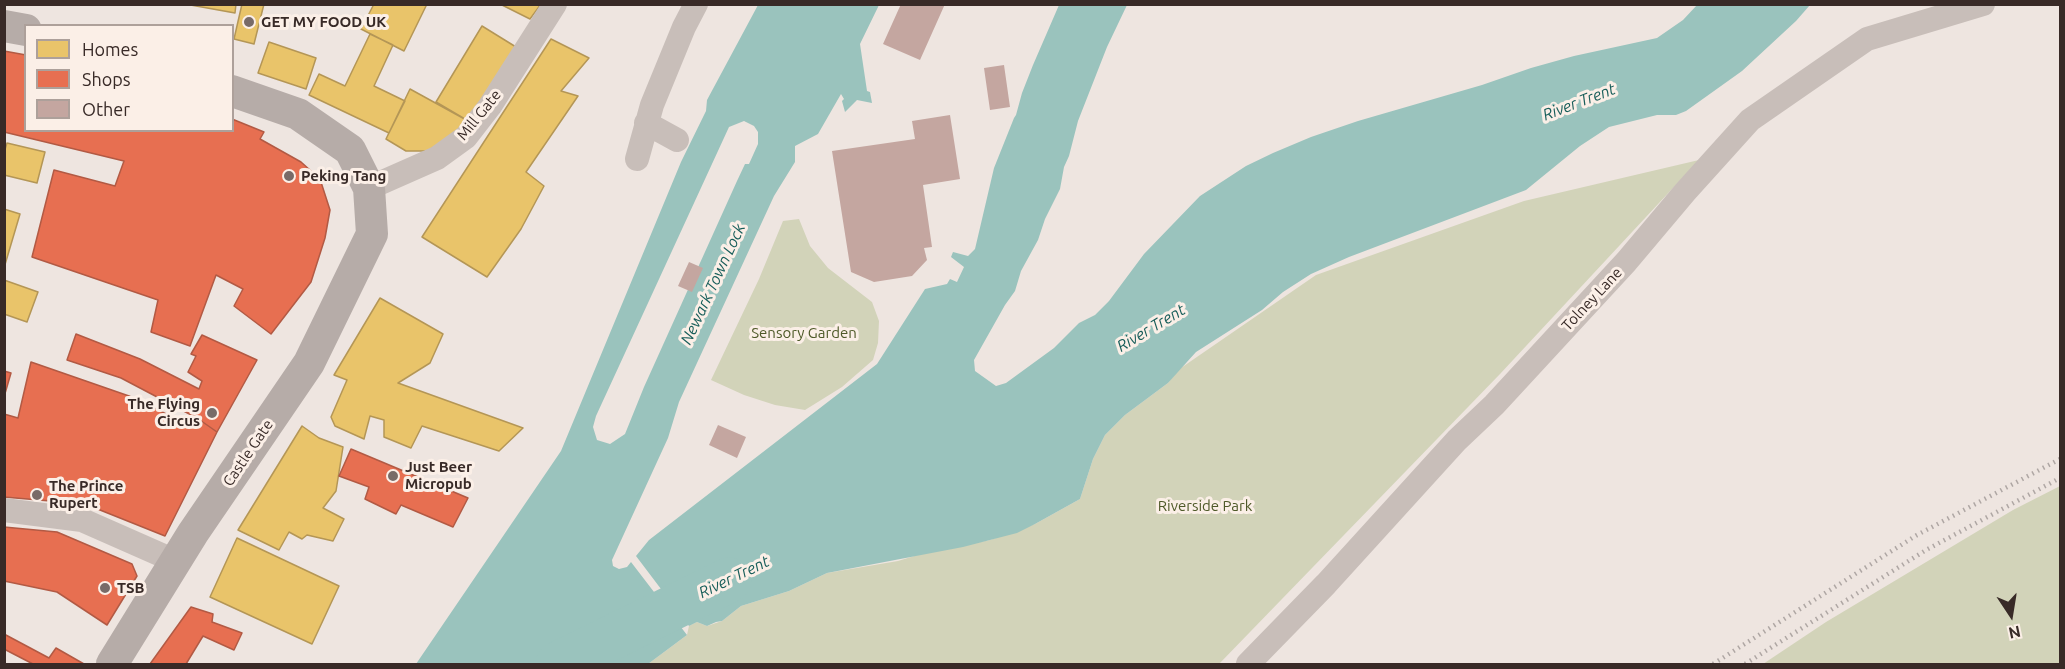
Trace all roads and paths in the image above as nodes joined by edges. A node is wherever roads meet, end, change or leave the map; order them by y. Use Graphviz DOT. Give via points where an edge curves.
graph roads {
  1 [pos="555,4"];
  2 [pos="696,4"];
  3 [pos="1983,4"];
  4 [pos="4,26"];
  5 [pos="24,30"];
  6 [pos="234,92"];
  7 [pos="646,123"];
  8 [pos="677,141"];
  9 [pos="637,159"];
  10 [pos="369,188"];
  11 [pos="4,510"];
  12 [pos="176,561"];
  13 [pos="111,664"];
  14 [pos="1248,664"];
  1 -- 10 [label="street, Mill Gate" via="466,137 437,158"];
  2 -- 7 [label="street"];
  3 -- 14 [label="street, Tolney Lane" via="1867,39 1750,120 1502,397"];
  4 -- 5 [label="main road"];
  6 -- 10 [label="main road" via="298,114 350,150"];
  7 -- 8 [label="street"];
  7 -- 9 [label="street"];
  10 -- 12 [label="main road, Castle Gate" via="372,234 309,363"];
  11 -- 12 [label="street" via="82,520"];
  12 -- 13 [label="main road, Castle Gate"];
}
